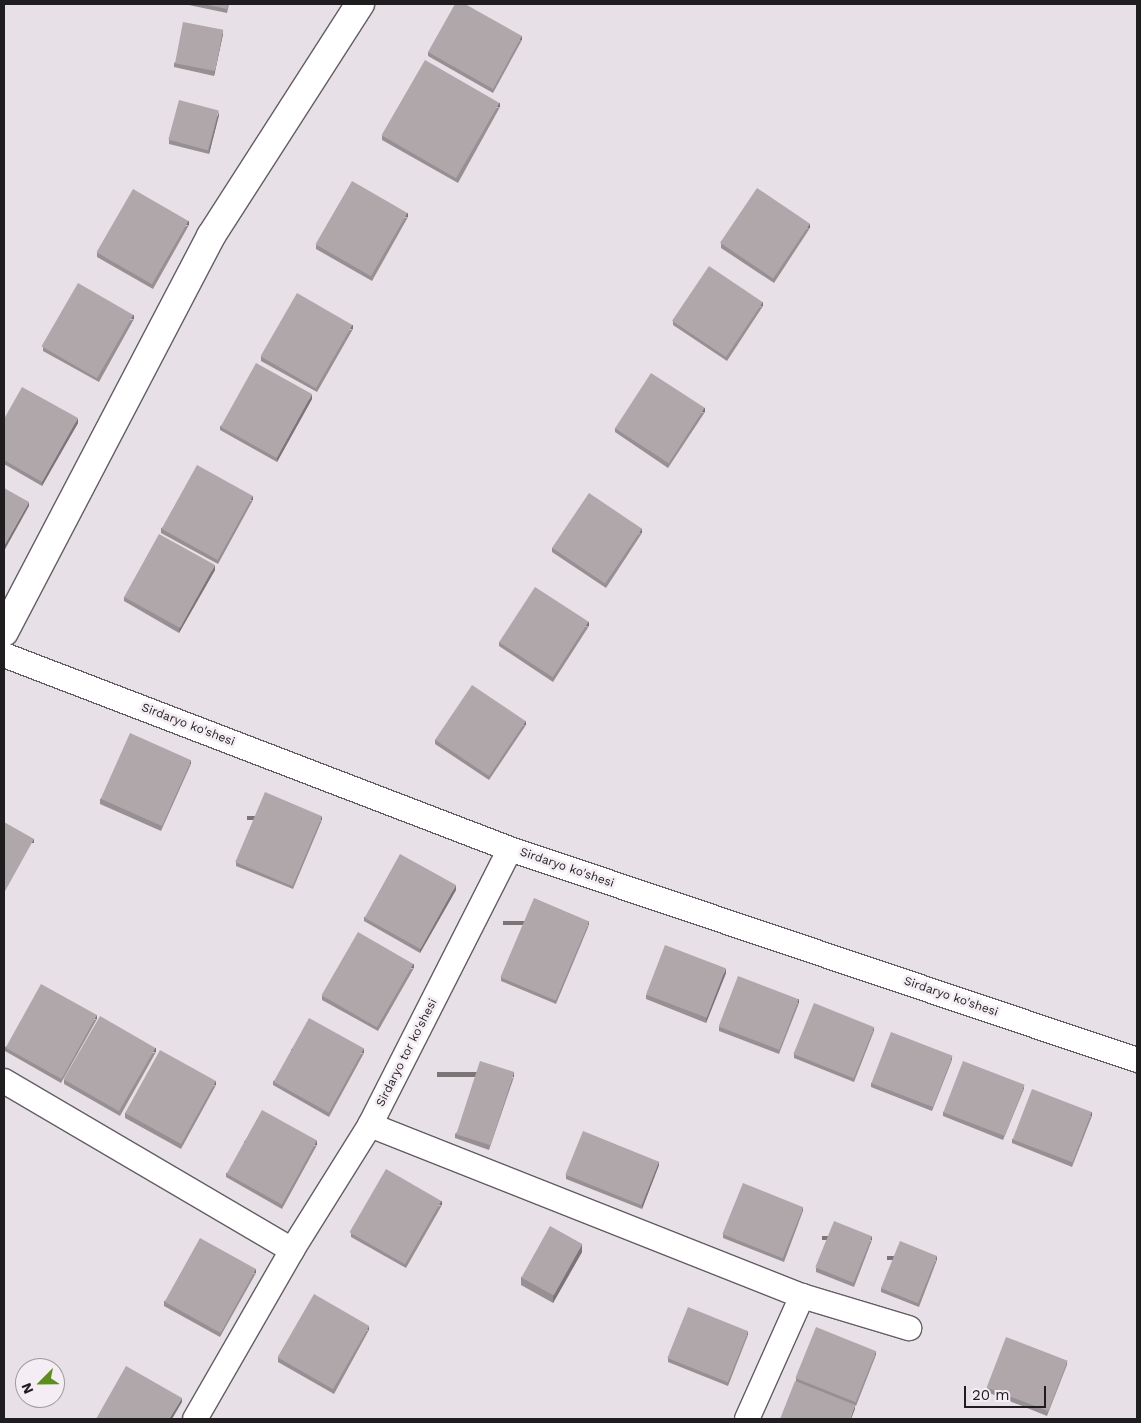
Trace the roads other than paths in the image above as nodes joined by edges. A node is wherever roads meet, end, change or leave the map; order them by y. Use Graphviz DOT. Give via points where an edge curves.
graph roads {
  1 [pos="360,4"];
  2 [pos="4,632"];
  3 [pos="4,654"];
  4 [pos="510,849"];
  5 [pos="1137,1060"];
  6 [pos="4,1081"];
  7 [pos="370,1125"];
  8 [pos="292,1250"];
  9 [pos="802,1296"];
  10 [pos="909,1328"];
  11 [pos="195,1419"];
  12 [pos="747,1419"];
  1 -- 2 [label="street" via="211,236"];
  3 -- 4 [label="street, Sirdaryo ko'shesi"];
  4 -- 5 [label="street, Sirdaryo ko'shesi"];
  4 -- 7 [label="street, Sirdaryo tor ko'shesi"];
  6 -- 8 [label="street"];
  7 -- 8 [label="street, Sirdaryo tor ko'shesi"];
  7 -- 9 [label="street"];
  8 -- 11 [label="street, Sirdaryo tor ko'shesi"];
  9 -- 10 [label="street"];
  9 -- 12 [label="street"];
}
